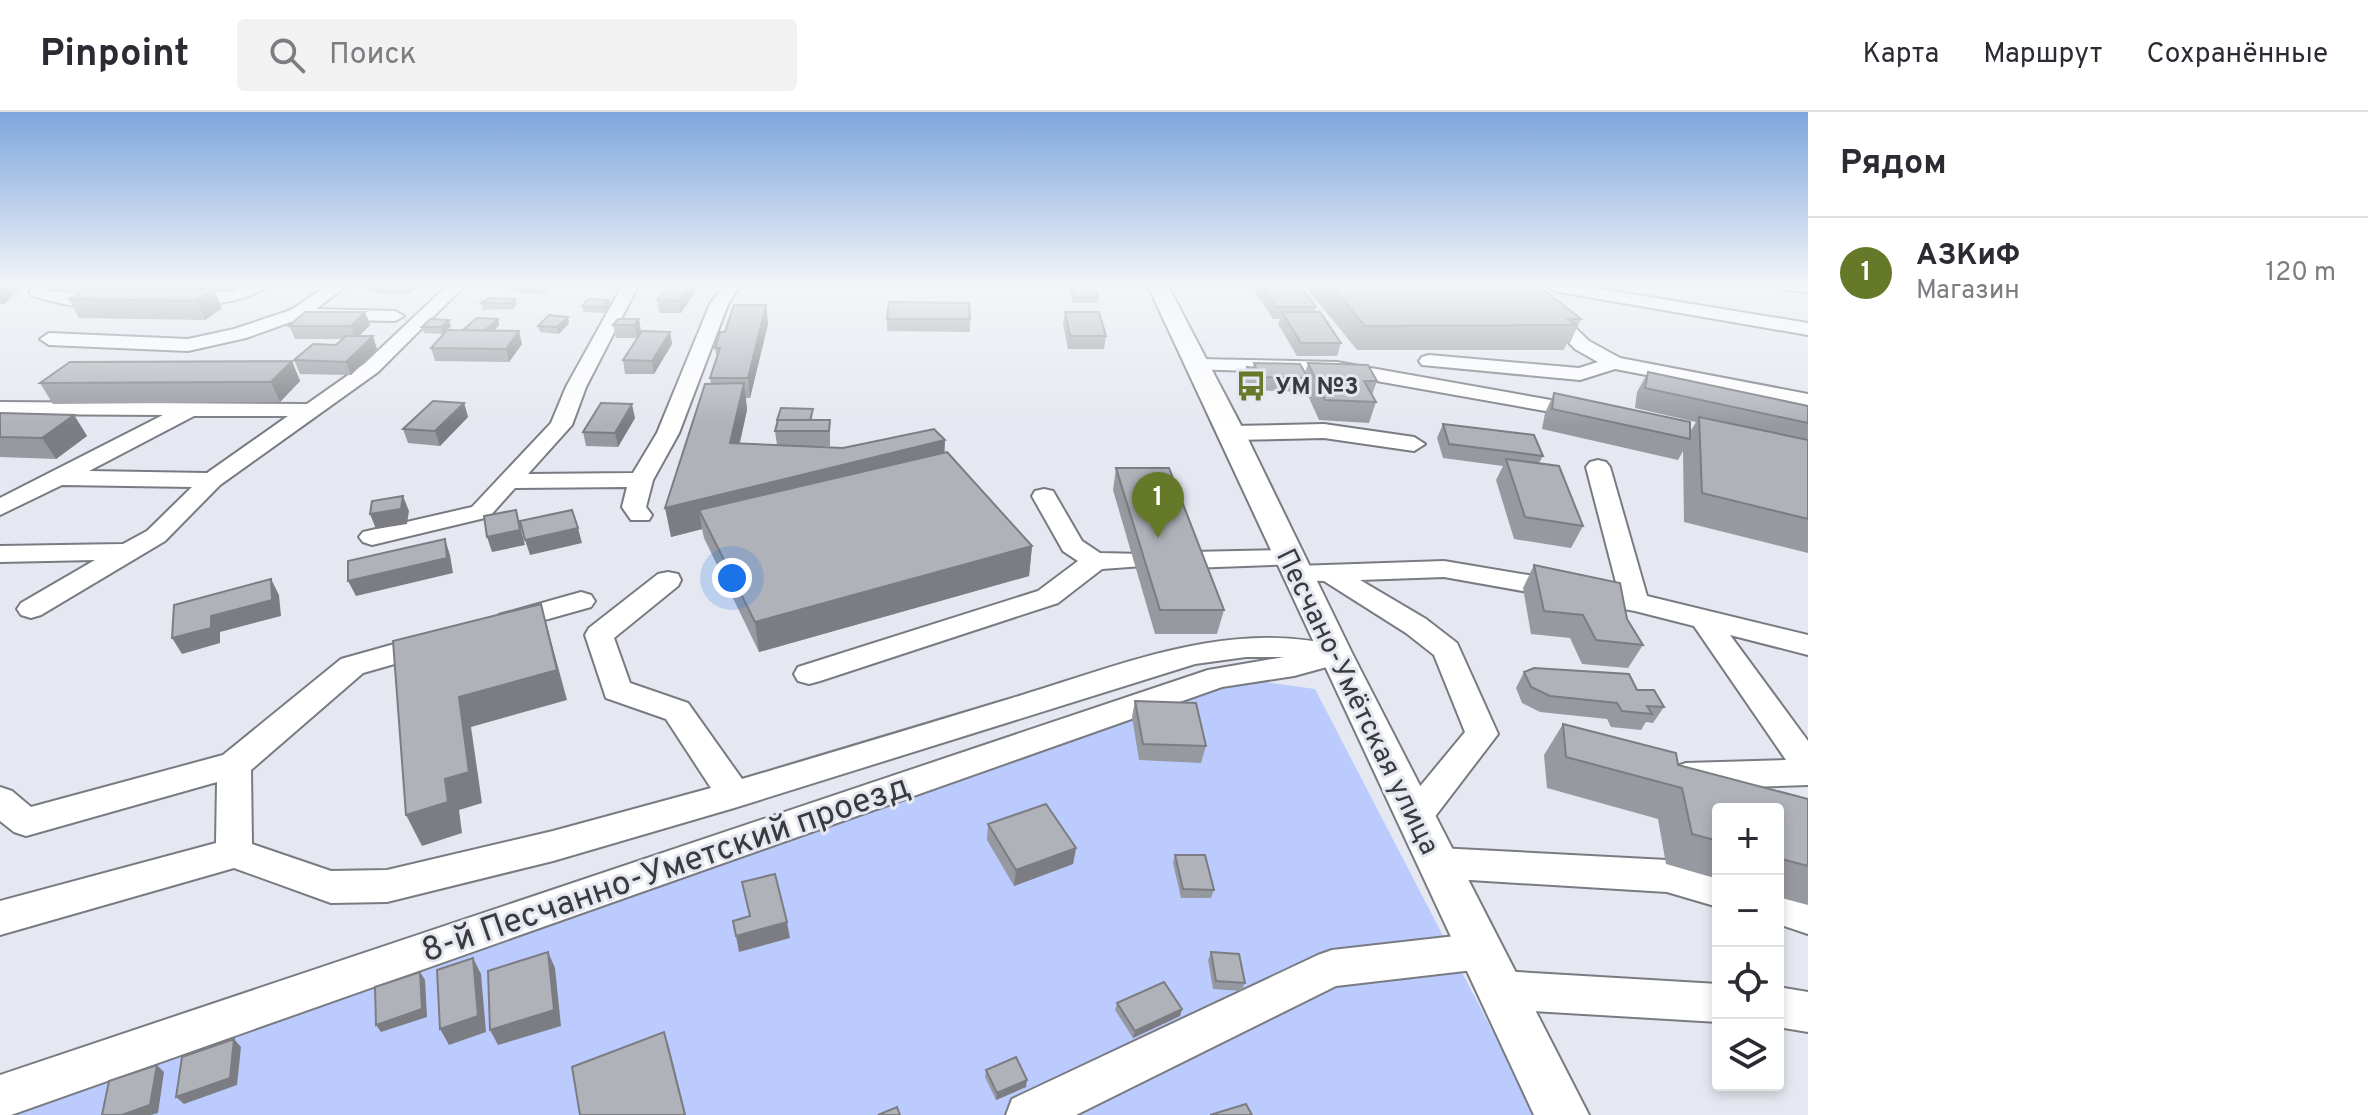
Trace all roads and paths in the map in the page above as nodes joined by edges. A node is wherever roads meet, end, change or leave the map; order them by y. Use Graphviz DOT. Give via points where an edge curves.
graph roads {
  1 [pos="242,333"];
  2 [pos="407,333"];
  3 [pos="605,333"];
  4 [pos="710,333"];
  5 [pos="1182,333"];
  6 [pos="1570,333"];
  7 [pos="49,339"];
  8 [pos="1429,361"];
  9 [pos="1614,363"];
  10 [pos="1199,365"];
  11 [pos="1808,400"];
  12 [pos="0,408"];
  13 [pos="190,409"];
  14 [pos="311,410"];
  15 [pos="1606,416"];
  16 [pos="1232,433"];
  17 [pos="1414,444"];
  18 [pos="1598,467"];
  19 [pos="57,478"];
  20 [pos="212,480"];
  21 [pos="641,480"];
  22 [pos="509,481"];
  23 [pos="1044,496"];
  24 [pos="0,508"];
  25 [pos="640,515"];
  26 [pos="372,537"];
  27 [pos="128,552"];
  28 [pos="0,554"];
  29 [pos="1134,560"];
  30 [pos="1190,560"];
  31 [pos="1095,561"];
  32 [pos="1305,568"];
  33 [pos="668,580"];
  34 [pos="581,601"];
  35 [pos="1635,602"];
  36 [pos="31,609"];
  37 [pos="1704,619"];
  38 [pos="1808,645"];
  39 [pos="1335,655"];
  40 [pos="809,674"];
  41 [pos="234,765"];
  42 [pos="1808,766"];
  43 [pos="1808,772"];
  44 [pos="1686,776"];
  45 [pos="734,795"];
  46 [pos="0,801"];
  47 [pos="1415,817"];
  48 [pos="234,853"];
  49 [pos="1438,863"];
  50 [pos="1712,889"];
  51 [pos="1784,910"];
  52 [pos="1808,917"];
  53 [pos="0,918"];
  54 [pos="1482,951"];
  55 [pos="1500,990"];
  56 [pos="1712,1003"];
  57 [pos="1784,1008"];
  58 [pos="1808,1012"];
  59 [pos="0,1097"];
  60 [pos="1028,1115"];
  61 [pos="1562,1115"];
  1 -- 7 [label="street" via="188,345"];
  2 -- 14 [label="street" via="371,368"];
  3 -- 22 [label="street" via="561,425"];
  4 -- 21 [label="street" via="668,433"];
  5 -- 10 [label="main road, Песчано-Умётская улица"];
  6 -- 9 [label="street"];
  8 -- 9 [label="street" via="1580,374"];
  9 -- 11 [label="street"];
  10 -- 15 [label="street" via="1337,368"];
  10 -- 16 [label="main road, Песчано-Умётская улица"];
  12 -- 13 [label="street"];
  13 -- 14 [label="street"];
  13 -- 19 [label="street"];
  14 -- 20 [label="street"];
  16 -- 17 [label="street" via="1324,431"];
  16 -- 32 [label="main road, Песчано-Умётская улица"];
  18 -- 35 [label="street"];
  19 -- 20 [label="street"];
  19 -- 24 [label="street"];
  20 -- 27 [label="street" via="156,536"];
  21 -- 22 [label="street"];
  21 -- 25 [label="street" via="634,507"];
  22 -- 26 [label="street" via="480,512"];
  23 -- 31 [label="street" via="1072,546"];
  27 -- 28 [label="street"];
  27 -- 36 [label="street"];
  29 -- 31 [label="street"];
  30 -- 32 [label="street"];
  31 -- 40 [label="street" via="1048,597"];
  32 -- 35 [label="street" via="1444,569"];
  32 -- 39 [label="main road, Песчано-Умётская улица"];
  32 -- 47 [label="street" via="1416,626 1447,650 1482,734"];
  33 -- 45 [label="street" via="599,635 617,690 677,711"];
  34 -- 41 [label="street" via="352,666"];
  35 -- 37 [label="street"];
  37 -- 38 [label="street"];
  37 -- 42 [label="street"];
  39 -- 45 [label="street" via="1257,644 1193,654"];
  39 -- 47 [label="main road, Песчано-Умётская улица"];
  39 -- 59 [label="street, 8-й Песчанно-Уметский проезд" via="1219,677"];
  41 -- 46 [label="street" via="26,822"];
  41 -- 48 [label="street"];
  43 -- 44 [label="street"];
  45 -- 48 [label="street" via="387,886 331,887"];
  47 -- 49 [label="main road, Песчано-Умётская улица"];
  48 -- 53 [label="street"];
  49 -- 50 [label="street" via="1667,876"];
  49 -- 54 [label="main road, Песчано-Умётская улица"];
  51 -- 52 [label="street"];
  54 -- 55 [label="main road, Песчано-Умётская улица"];
  54 -- 60 [label="street" via="1332,968"];
  55 -- 56 [label="street"];
  55 -- 61 [label="main road, Песчано-Умётская улица"];
  57 -- 58 [label="street"];
}
